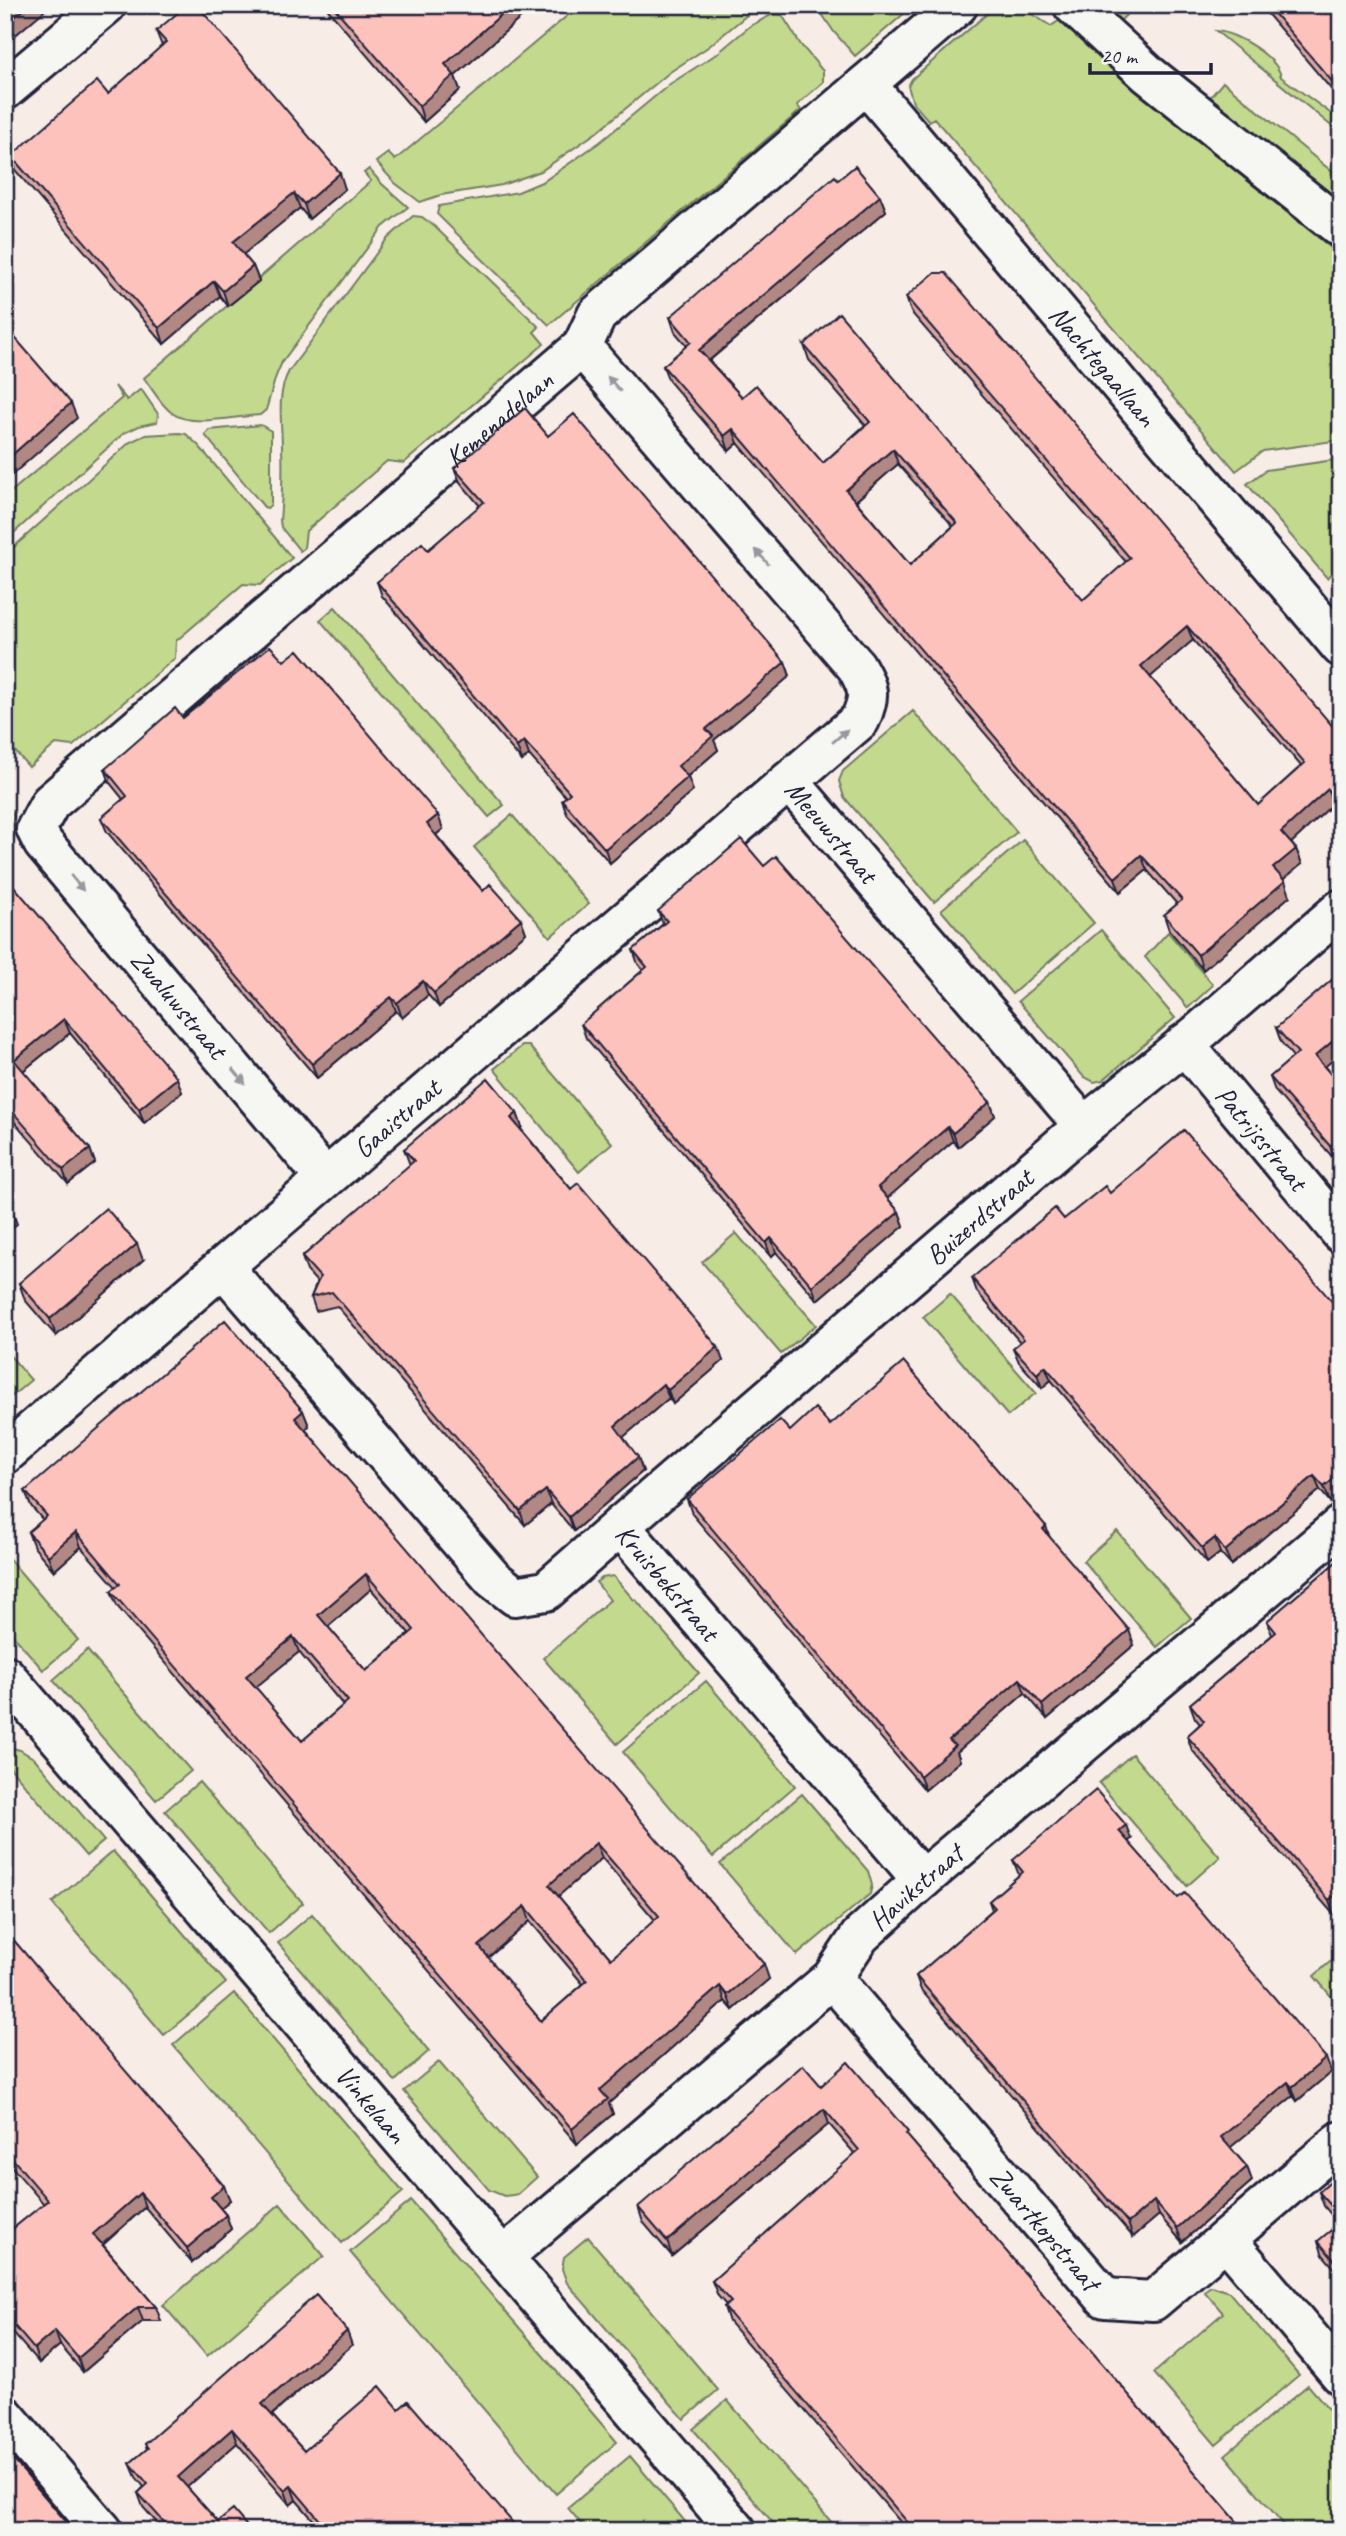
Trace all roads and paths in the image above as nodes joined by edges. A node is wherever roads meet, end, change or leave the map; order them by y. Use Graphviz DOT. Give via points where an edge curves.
graph roads {
  1 [pos="106,5"];
  2 [pos="958,5"];
  3 [pos="1073,5"];
  4 [pos="866,85"];
  5 [pos="5,90"];
  6 [pos="1341,228"];
  7 [pos="582,347"];
  8 [pos="1341,647"];
  9 [pos="789,781"];
  10 [pos="36,829"];
  11 [pos="1341,909"];
  12 [pos="1184,1044"];
  13 [pos="1084,1126"];
  14 [pos="325,1178"];
  15 [pos="1341,1233"];
  16 [pos="223,1267"];
  17 [pos="5,1454"];
  18 [pos="1341,1525"];
  19 [pos="620,1526"];
  20 [pos="7,1680"];
  21 [pos="922,1880"];
  22 [pos="832,1978"];
  23 [pos="1341,2141"];
  24 [pos="1226,2239"];
  25 [pos="503,2258"];
  26 [pos="1341,2375"];
  27 [pos="5,2416"];
  28 [pos="103,2531"];
  29 [pos="737,2531"];
  1 -- 5 [label="street"];
  2 -- 4 [label="street, Kemenadelaan"];
  3 -- 6 [label="street" via="1160,83"];
  4 -- 7 [label="street, Kemenadelaan" via="597,315"];
  4 -- 8 [label="street, Nachtegaallaan"];
  9 -- 7 [label="street, Meeuwstraat, one-way" via="860,720 868,702 866,685 856,666"];
  7 -- 10 [label="street, Kemenadelaan" via="50,803"];
  9 -- 13 [label="street, Meeuwstraat"];
  9 -- 14 [label="street, Gaaistraat"];
  10 -- 14 [label="street, Zwaluwstraat, one-way" via="43,843"];
  11 -- 12 [label="street, Buizerdstraat"];
  12 -- 13 [label="street, Buizerdstraat"];
  12 -- 15 [label="street, Patrijsstraat"];
  13 -- 19 [label="street, Buizerdstraat"];
  14 -- 16 [label="street, Gaaistraat"];
  16 -- 17 [label="street, Gaaistraat"];
  16 -- 19 [label="street, Kruisbekstraat" via="493,1579 515,1596 546,1591"];
  18 -- 21 [label="street, Havikstraat"];
  19 -- 21 [label="street, Kruisbekstraat"];
  20 -- 25 [label="street, Vinkelaan"];
  21 -- 22 [label="street, Havikstraat" via="860,1936"];
  22 -- 24 [label="street, Zwartkopstraat" via="1105,2298 1153,2301"];
  22 -- 25 [label="street, Havikstraat"];
  23 -- 24 [label="street, Zwartkopstraat"];
  24 -- 26 [label="street"];
  25 -- 29 [label="street, Vinkelaan"];
  27 -- 28 [label="street"];
}
